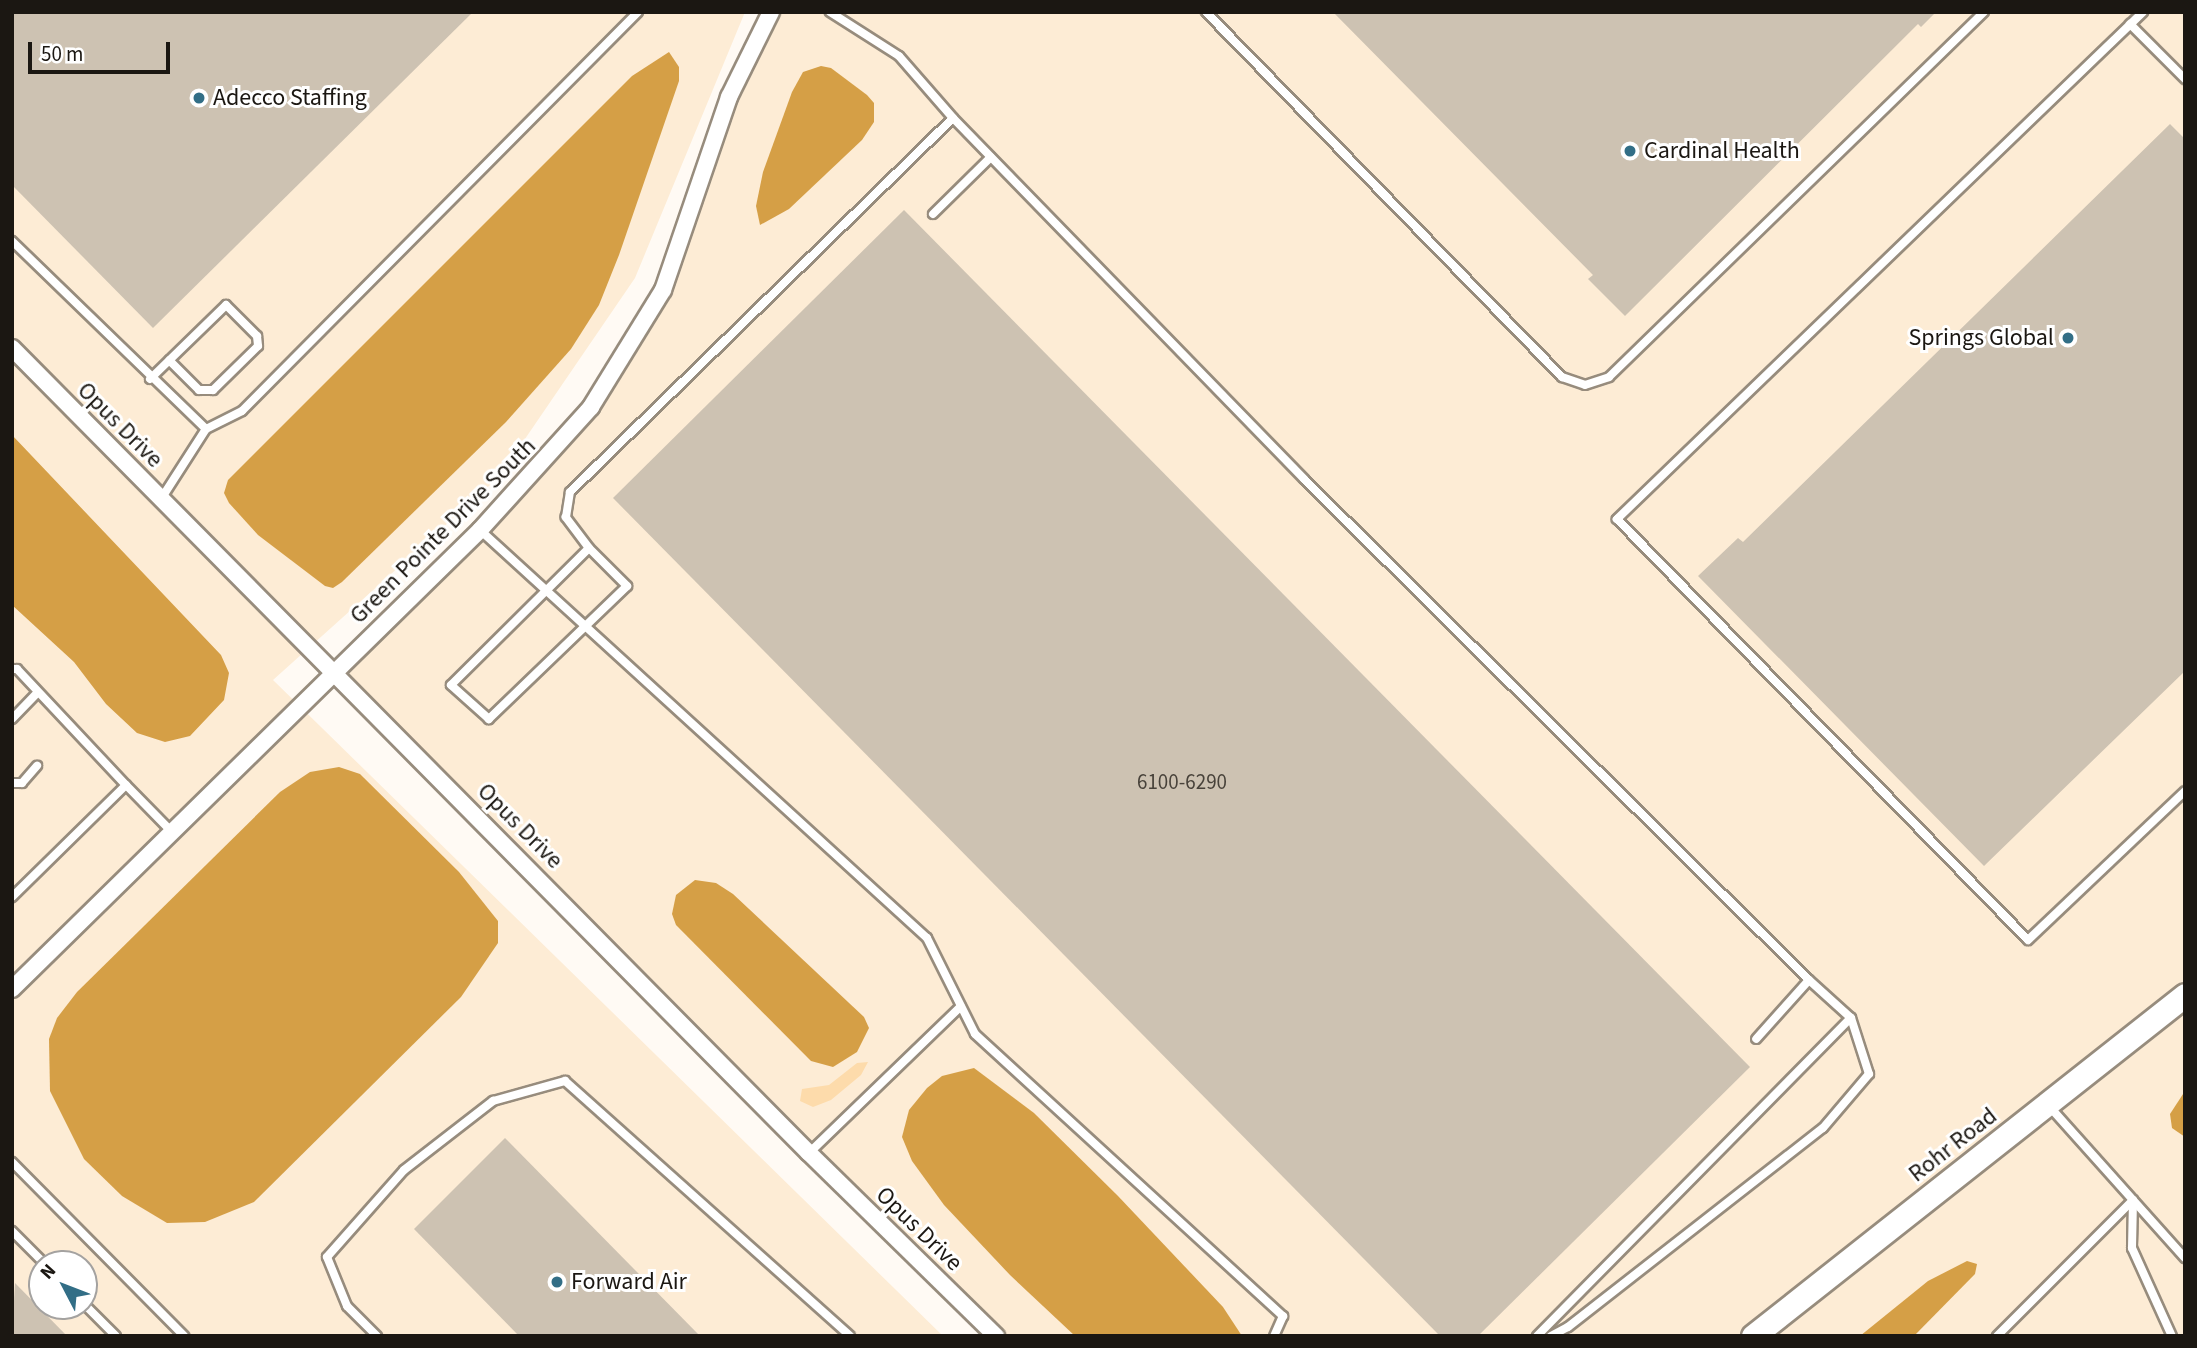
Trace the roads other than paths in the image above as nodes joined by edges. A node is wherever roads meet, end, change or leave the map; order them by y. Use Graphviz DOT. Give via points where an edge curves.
graph roads {
  1 [pos="638,12"];
  2 [pos="771,12"];
  3 [pos="830,12"];
  4 [pos="1206,12"];
  5 [pos="1984,12"];
  6 [pos="2143,12"];
  7 [pos="2130,24"];
  8 [pos="2185,79"];
  9 [pos="953,118"];
  10 [pos="991,157"];
  11 [pos="933,214"];
  12 [pos="12,241"];
  13 [pos="12,348"];
  14 [pos="169,360"];
  15 [pos="150,379"];
  16 [pos="206,429"];
  17 [pos="161,499"];
  18 [pos="480,530"];
  19 [pos="589,548"];
  20 [pos="545,590"];
  21 [pos="587,628"];
  22 [pos="12,669"];
  23 [pos="334,672"];
  24 [pos="38,692"];
  25 [pos="12,719"];
  26 [pos="37,766"];
  27 [pos="12,783"];
  28 [pos="126,785"];
  29 [pos="2185,791"];
  30 [pos="173,833"];
  31 [pos="12,897"];
  32 [pos="1809,980"];
  33 [pos="12,989"];
  34 [pos="2185,995"];
  35 [pos="961,1006"];
  36 [pos="1851,1018"];
  37 [pos="1756,1039"];
  38 [pos="2047,1104"];
  39 [pos="809,1153"];
  40 [pos="12,1162"];
  41 [pos="2133,1200"];
  42 [pos="12,1231"];
  43 [pos="31,1250"];
  44 [pos="2183,1253"];
  45 [pos="98,1318"];
  46 [pos="116,1336"];
  47 [pos="184,1336"];
  48 [pos="377,1336"];
  49 [pos="850,1336"];
  50 [pos="996,1336"];
  51 [pos="1274,1336"];
  52 [pos="1537,1336"];
  53 [pos="1551,1336"];
  54 [pos="1753,1336"];
  55 [pos="1997,1336"];
  56 [pos="2172,1336"];
  1 -- 16 [label="lane" via="242,411"];
  2 -- 18 [label="street, Green Pointe Drive South" via="729,97 686,231 640,331 591,407"];
  3 -- 9 [label="lane" via="899,56"];
  4 -- 5 [label="lane" via="1562,377 1585,385 1609,377"];
  6 -- 7 [label="lane"];
  7 -- 8 [label="lane"];
  7 -- 29 [label="lane" via="1617,519 2028,940"];
  9 -- 10 [label="lane"];
  9 -- 19 [label="lane" via="570,492 566,517"];
  10 -- 11 [label="lane"];
  10 -- 32 [label="lane" via="1304,479"];
  12 -- 15 [label="lane"];
  13 -- 17 [label="street, Opus Drive"];
  14 -- 14 [label="lane" via="226,305 257,336 258,346 213,390 199,390"];
  14 -- 15 [label="lane"];
  15 -- 16 [label="lane"];
  16 -- 17 [label="lane"];
  17 -- 23 [label="street, Opus Drive"];
  18 -- 20 [label="lane"];
  18 -- 23 [label="street, Green Pointe Drive South"];
  19 -- 20 [label="lane"];
  19 -- 21 [label="lane" via="627,586"];
  20 -- 21 [label="lane"];
  20 -- 21 [label="lane" via="451,685 489,719"];
  21 -- 35 [label="lane" via="927,938"];
  22 -- 24 [label="lane"];
  23 -- 30 [label="street, Green Pointe Drive South"];
  23 -- 39 [label="street, Opus Drive"];
  24 -- 25 [label="lane"];
  24 -- 28 [label="lane"];
  26 -- 27 [label="lane" via="22,783"];
  28 -- 30 [label="lane"];
  28 -- 31 [label="lane"];
  30 -- 33 [label="street, Green Pointe Drive South"];
  32 -- 36 [label="lane"];
  32 -- 37 [label="lane"];
  34 -- 38 [label="street, Rohr Road"];
  35 -- 39 [label="lane"];
  35 -- 51 [label="lane" via="975,1034 1283,1315"];
  36 -- 52 [label="lane"];
  36 -- 53 [label="lane" via="1869,1074 1823,1128"];
  38 -- 41 [label="lane"];
  38 -- 54 [label="street, Rohr Road"];
  39 -- 50 [label="street, Opus Drive"];
  40 -- 47 [label="lane"];
  41 -- 44 [label="lane"];
  41 -- 55 [label="lane"];
  41 -- 56 [label="lane" via="2132,1248"];
  42 -- 43 [label="lane"];
  45 -- 46 [label="lane"];
  48 -- 49 [label="lane" via="347,1306 327,1257 404,1170 493,1101 565,1081"];
}
